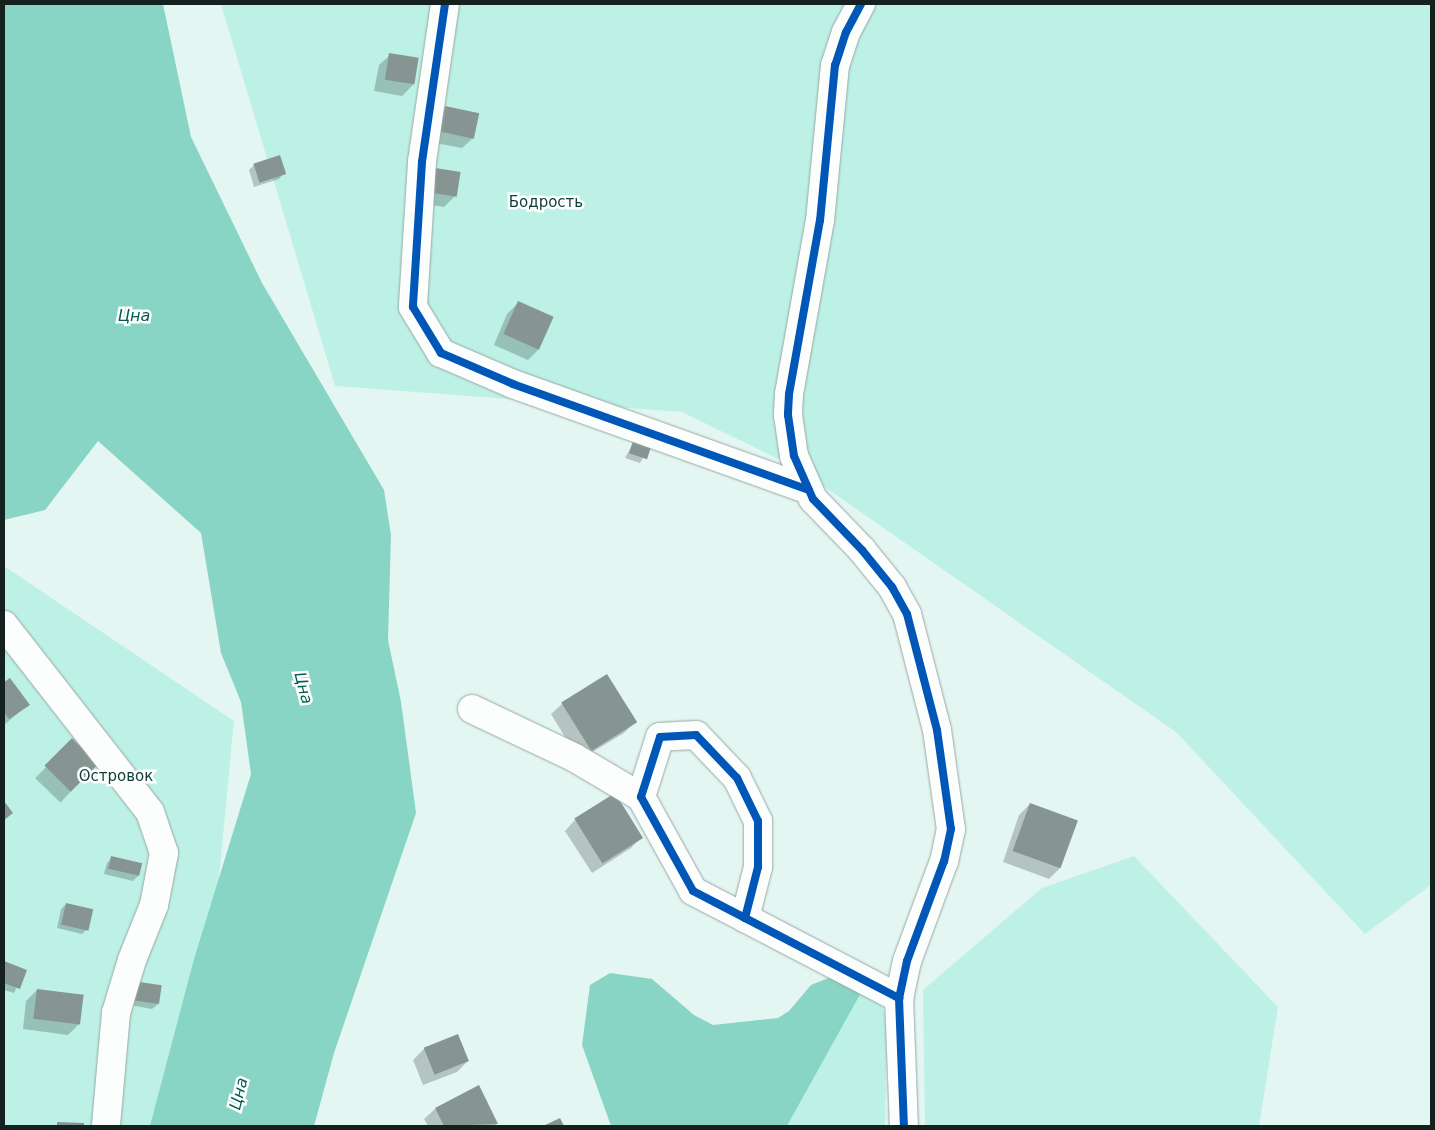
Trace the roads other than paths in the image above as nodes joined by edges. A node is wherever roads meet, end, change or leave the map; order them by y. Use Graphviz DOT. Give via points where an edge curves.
graph roads {
  1 [pos="446,4"];
  2 [pos="861,4"];
  3 [pos="809,490"];
  4 [pos="4,625"];
  5 [pos="472,709"];
  6 [pos="641,797"];
  7 [pos="745,918"];
  8 [pos="899,998"];
  9 [pos="106,1126"];
  10 [pos="904,1126"];
  1 -- 3 [label="street" via="422,162 413,307 441,353 514,384"];
  2 -- 3 [label="street" via="846,32 836,65 820,220 789,394 794,456"];
  3 -- 8 [label="street" via="813,500 862,550 892,588 907,614 937,730 952,829 944,861 907,961"];
  4 -- 9 [label="street" via="150,812 164,853 154,905 116,1013"];
  5 -- 6 [label="street" via="575,758"];
  6 -- 7 [label="street" via="693,890"];
  6 -- 7 [label="street" via="660,737 696,735 737,778 758,821 758,867"];
  7 -- 8 [label="street"];
  8 -- 10 [label="street"];
}
